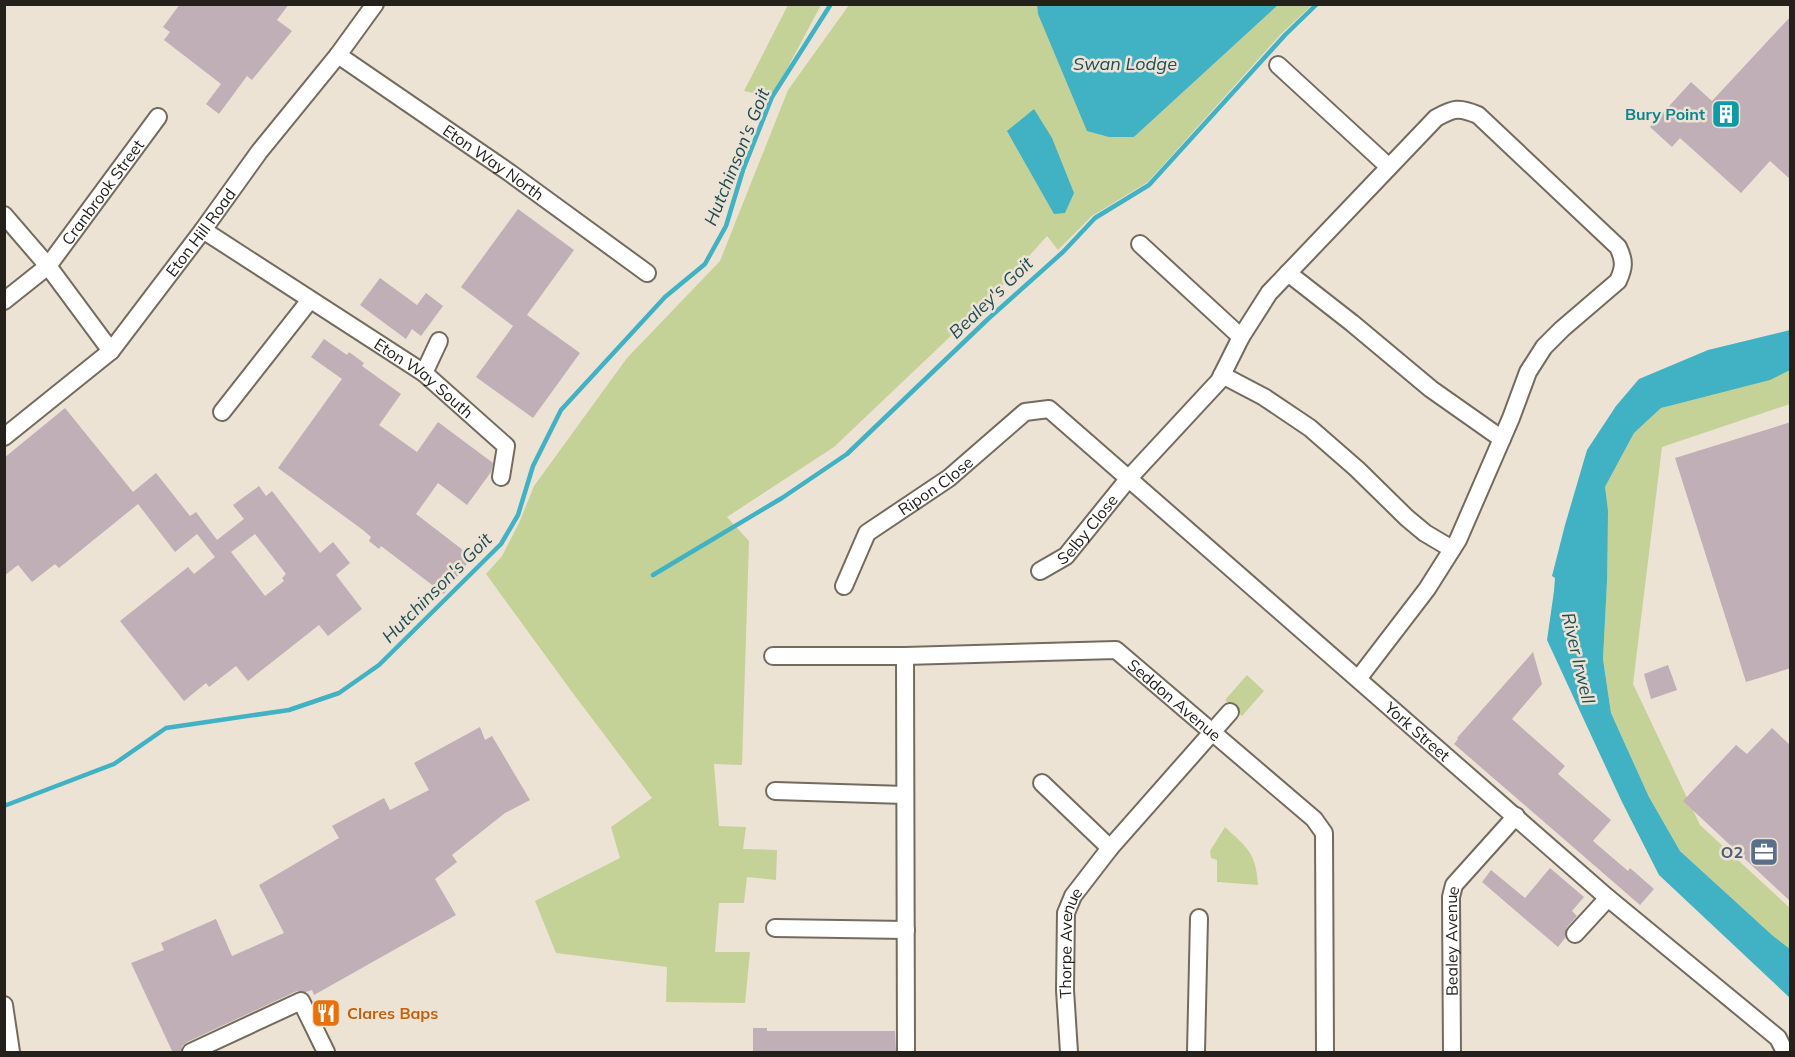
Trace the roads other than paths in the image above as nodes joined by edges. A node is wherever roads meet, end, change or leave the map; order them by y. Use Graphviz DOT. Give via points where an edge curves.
graph roads {
  1 [pos="375,4"];
  2 [pos="338,56"];
  3 [pos="1278,65"];
  4 [pos="158,117"];
  5 [pos="1389,167"];
  6 [pos="4,215"];
  7 [pos="203,230"];
  8 [pos="1140,244"];
  9 [pos="48,266"];
  10 [pos="646,273"];
  11 [pos="1288,273"];
  12 [pos="310,300"];
  13 [pos="4,301"];
  14 [pos="1241,337"];
  15 [pos="439,341"];
  16 [pos="111,351"];
  17 [pos="424,373"];
  18 [pos="1222,375"];
  19 [pos="1049,409"];
  20 [pos="222,412"];
  21 [pos="4,437"];
  22 [pos="1502,439"];
  23 [pos="501,477"];
  24 [pos="1129,478"];
  25 [pos="1452,549"];
  26 [pos="1040,571"];
  27 [pos="844,586"];
  28 [pos="773,656"];
  29 [pos="905,656"];
  30 [pos="1358,679"];
  31 [pos="1230,712"];
  32 [pos="1213,732"];
  33 [pos="1042,783"];
  34 [pos="775,791"];
  35 [pos="905,795"];
  36 [pos="1516,816"];
  37 [pos="1110,848"];
  38 [pos="1608,898"];
  39 [pos="1199,918"];
  40 [pos="774,928"];
  41 [pos="906,930"];
  42 [pos="1575,934"];
  43 [pos="4,1005"];
  44 [pos="11,1053"];
  45 [pos="191,1053"];
  46 [pos="326,1053"];
  47 [pos="906,1053"];
  48 [pos="1069,1053"];
  49 [pos="1196,1053"];
  50 [pos="1325,1053"];
  51 [pos="1452,1053"];
  52 [pos="1785,1053"];
  1 -- 2 [label="street, Eton Hill Road"];
  2 -- 7 [label="street, Eton Hill Road" via="259,152"];
  2 -- 10 [label="street, Eton Way North" via="510,172"];
  3 -- 5 [label="street"];
  4 -- 9 [label="street, Cranbrook Street"];
  5 -- 11 [label="street, Selby Close"];
  5 -- 22 [label="street, Selby Close" via="1436,118 1450,110 1464,109 1478,115 1618,247 1624,259 1618,282 1544,347 1528,372"];
  6 -- 9 [label="street"];
  7 -- 12 [label="street, Eton Way South"];
  7 -- 16 [label="street, Eton Hill Road"];
  8 -- 14 [label="street"];
  9 -- 13 [label="street, Cranbrook Street"];
  9 -- 16 [label="street"];
  11 -- 14 [label="street, Selby Close" via="1269,293"];
  11 -- 22 [label="street" via="1431,389"];
  12 -- 17 [label="street, Eton Way South"];
  12 -- 20 [label="street"];
  14 -- 18 [label="street, Selby Close"];
  15 -- 17 [label="street"];
  16 -- 21 [label="street, Eton Hill Road"];
  17 -- 23 [label="street, Eton Way South" via="506,446"];
  18 -- 24 [label="street, Selby Close"];
  18 -- 25 [label="street" via="1310,428 1407,518"];
  19 -- 24 [label="street, York Street"];
  19 -- 27 [label="street, Ripon Close" via="1025,412 949,478 867,533"];
  22 -- 25 [label="street"];
  24 -- 26 [label="street, Selby Close" via="1066,556"];
  24 -- 30 [label="street, York Street"];
  25 -- 30 [label="street"];
  28 -- 29 [label="street, Seddon Avenue"];
  29 -- 32 [label="street, Seddon Avenue" via="1116,650"];
  29 -- 35 [label="street"];
  30 -- 36 [label="street, York Street"];
  31 -- 32 [label="street, Thorpe Avenue"];
  32 -- 37 [label="street, Thorpe Avenue"];
  32 -- 50 [label="street, Seddon Avenue" via="1314,819 1324,833"];
  33 -- 37 [label="street"];
  34 -- 35 [label="street"];
  35 -- 41 [label="street"];
  36 -- 38 [label="street, York Street"];
  36 -- 51 [label="street, Bealey Avenue" via="1454,885"];
  37 -- 48 [label="street, Thorpe Avenue" via="1073,897 1066,913"];
  38 -- 42 [label="street"];
  38 -- 52 [label="street, York Street" via="1778,1038"];
  39 -- 49 [label="street"];
  40 -- 41 [label="street"];
  41 -- 47 [label="street"];
  43 -- 44 [label="street"];
  45 -- 46 [label="street" via="302,1001"];
}
